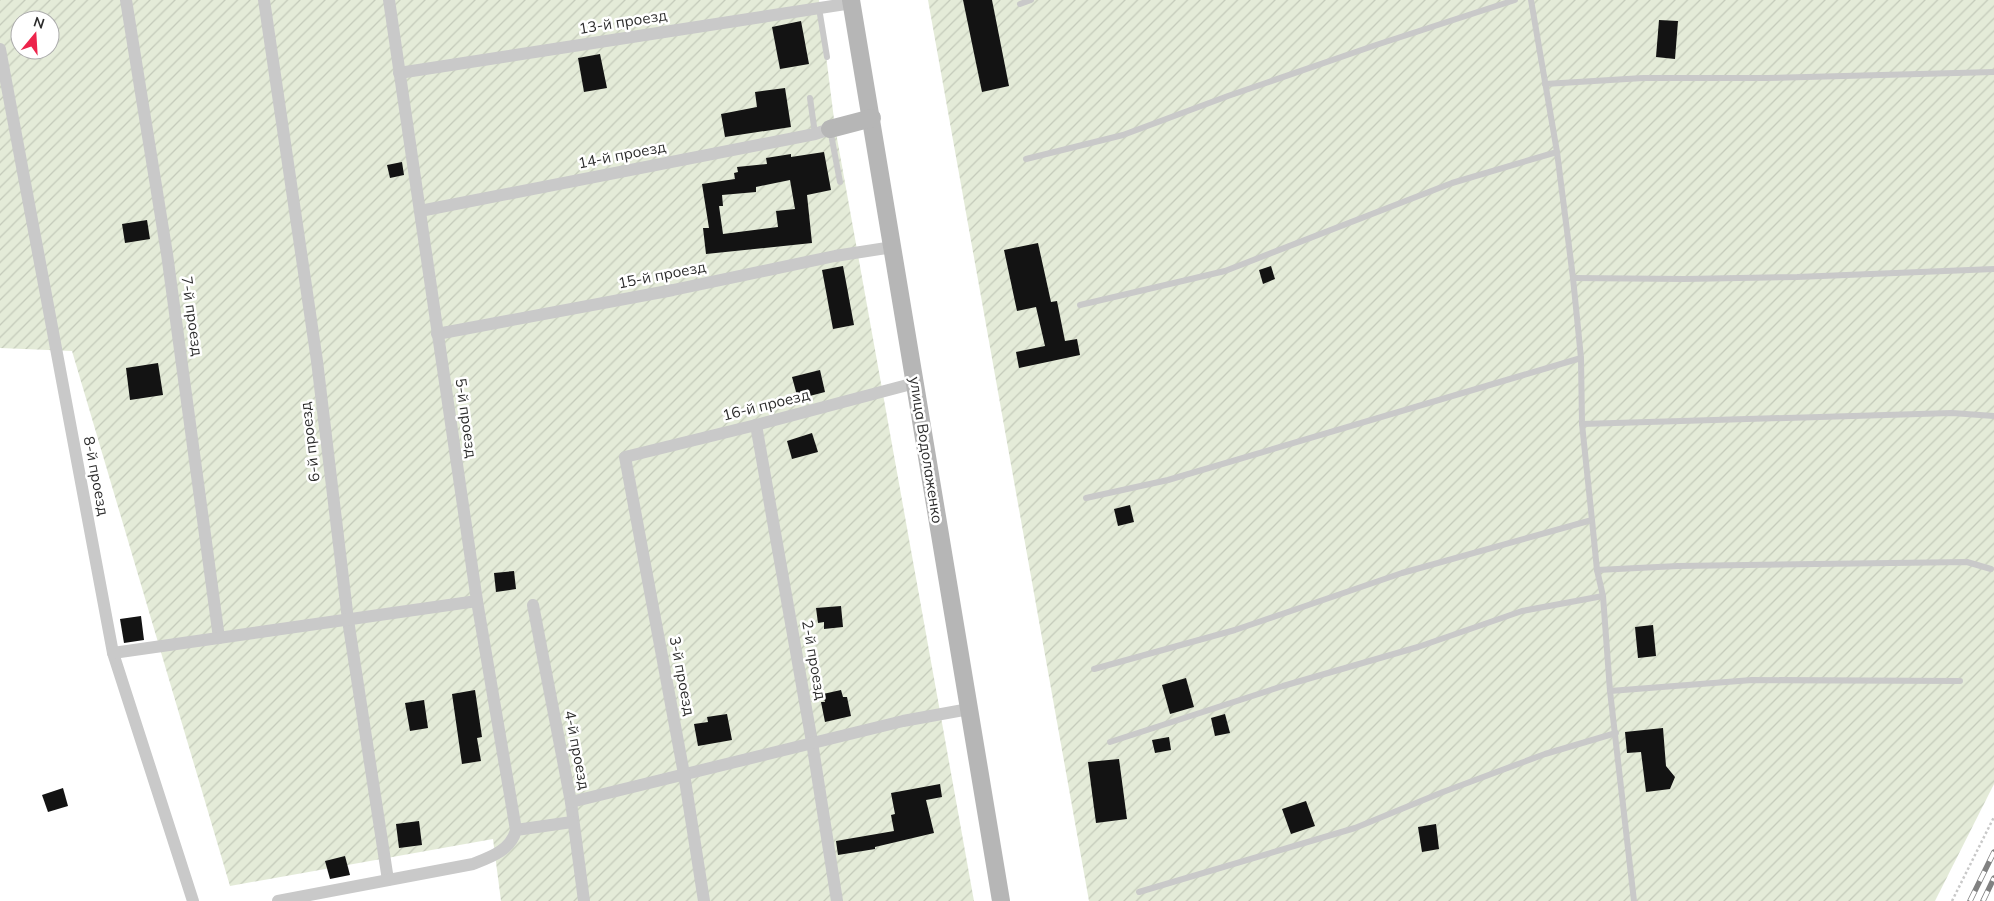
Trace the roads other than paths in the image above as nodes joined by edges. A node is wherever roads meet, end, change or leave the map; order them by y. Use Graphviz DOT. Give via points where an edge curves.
graph roads {
  1 [pos="126,0"];
  2 [pos="264,0"];
  3 [pos="388,0"];
  4 [pos="1031,0"];
  5 [pos="1515,0"];
  6 [pos="1532,0"];
  7 [pos="852,1"];
  8 [pos="1020,4"];
  9 [pos="819,8"];
  10 [pos="0,49"];
  11 [pos="827,57"];
  12 [pos="1994,72"];
  13 [pos="399,73"];
  14 [pos="1546,84"];
  15 [pos="810,98"];
  16 [pos="872,118"];
  17 [pos="822,131"];
  18 [pos="1557,152"];
  19 [pos="1026,159"];
  20 [pos="840,182"];
  21 [pos="420,211"];
  22 [pos="893,247"];
  23 [pos="1994,269"];
  24 [pos="1573,278"];
  25 [pos="1080,305"];
  26 [pos="438,334"];
  27 [pos="1581,358"];
  28 [pos="915,383"];
  29 [pos="1994,416"];
  30 [pos="1582,424"];
  31 [pos="756,425"];
  32 [pos="625,457"];
  33 [pos="1086,498"];
  34 [pos="1592,520"];
  35 [pos="1991,569"];
  36 [pos="1597,570"];
  37 [pos="1603,596"];
  38 [pos="477,601"];
  39 [pos="533,605"];
  40 [pos="348,620"];
  41 [pos="219,638"];
  42 [pos="113,653"];
  43 [pos="1094,669"];
  44 [pos="1960,681"];
  45 [pos="1610,691"];
  46 [pos="969,710"];
  47 [pos="1616,733"];
  48 [pos="812,742"];
  49 [pos="1110,742"];
  50 [pos="684,774"];
  51 [pos="571,802"];
  52 [pos="572,822"];
  53 [pos="515,835"];
  54 [pos="388,880"];
  55 [pos="1139,892"];
  56 [pos="193,901"];
  57 [pos="278,901"];
  58 [pos="584,901"];
  59 [pos="704,901"];
  60 [pos="837,901"];
  61 [pos="1001,901"];
  62 [pos="1634,901"];
  1 -- 41 [label="street, 7-й проезд" via="167,254"];
  2 -- 40 [label="street, 6-й проезд" via="317,360"];
  3 -- 13 [label="street, 5-й проезд"];
  4 -- 8 [label="lane"];
  5 -- 19 [label="lane" via="1376,44 1123,135"];
  6 -- 14 [label="lane"];
  7 -- 9 [label="street, 13-й проезд"];
  7 -- 16 [label="main road, улица Водолаженко"];
  9 -- 11 [label="lane"];
  9 -- 13 [label="street, 13-й проезд"];
  10 -- 42 [label="street, 8-й проезд"];
  12 -- 14 [label="lane" via="1643,78"];
  13 -- 21 [label="street, 5-й проезд"];
  14 -- 18 [label="lane"];
  15 -- 17 [label="lane"];
  16 -- 17 [label="main road"];
  16 -- 22 [label="main road, улица Водолаженко"];
  17 -- 20 [label="lane"];
  17 -- 21 [label="street, 14-й проезд"];
  18 -- 24 [label="lane"];
  18 -- 25 [label="lane" via="1452,183 1225,271"];
  21 -- 26 [label="street, 5-й проезд"];
  22 -- 26 [label="street, 15-й проезд"];
  22 -- 28 [label="main road, улица Водолаженко"];
  23 -- 24 [label="lane" via="1788,277"];
  24 -- 27 [label="lane"];
  26 -- 38 [label="street, 5-й проезд"];
  27 -- 30 [label="lane"];
  27 -- 33 [label="lane" via="1168,480"];
  28 -- 31 [label="street, 16-й проезд"];
  28 -- 46 [label="main road, улица Водолаженко"];
  29 -- 30 [label="lane" via="1952,413"];
  30 -- 34 [label="lane"];
  31 -- 32 [label="street, 16-й проезд"];
  31 -- 48 [label="street, 2-й проезд"];
  32 -- 50 [label="street, 3-й проезд"];
  34 -- 36 [label="lane"];
  34 -- 43 [label="lane" via="1402,573 1235,630"];
  35 -- 36 [label="lane" via="1967,562"];
  36 -- 37 [label="lane"];
  37 -- 45 [label="lane"];
  37 -- 49 [label="lane" via="1522,611 1418,647 1283,686"];
  38 -- 40 [label="street"];
  38 -- 53 [label="street, 5-й проезд"];
  39 -- 51 [label="street, 4-й проезд"];
  40 -- 41 [label="street"];
  40 -- 54 [label="street, 6-й проезд"];
  41 -- 42 [label="street"];
  42 -- 56 [label="street, 8-й проезд"];
  44 -- 45 [label="lane" via="1752,680"];
  45 -- 47 [label="lane"];
  46 -- 48 [label="street"];
  46 -- 61 [label="main road, улица Водолаженко"];
  47 -- 55 [label="lane" via="1545,754 1355,828"];
  47 -- 62 [label="lane"];
  48 -- 50 [label="street"];
  48 -- 60 [label="street, 2-й проезд"];
  50 -- 51 [label="street"];
  50 -- 59 [label="street, 3-й проезд"];
  51 -- 52 [label="street, 4-й проезд"];
  52 -- 53 [label="street"];
  52 -- 58 [label="street, 4-й проезд"];
  53 -- 54 [label="street" via="497,854 473,864"];
  54 -- 57 [label="street"];
}
